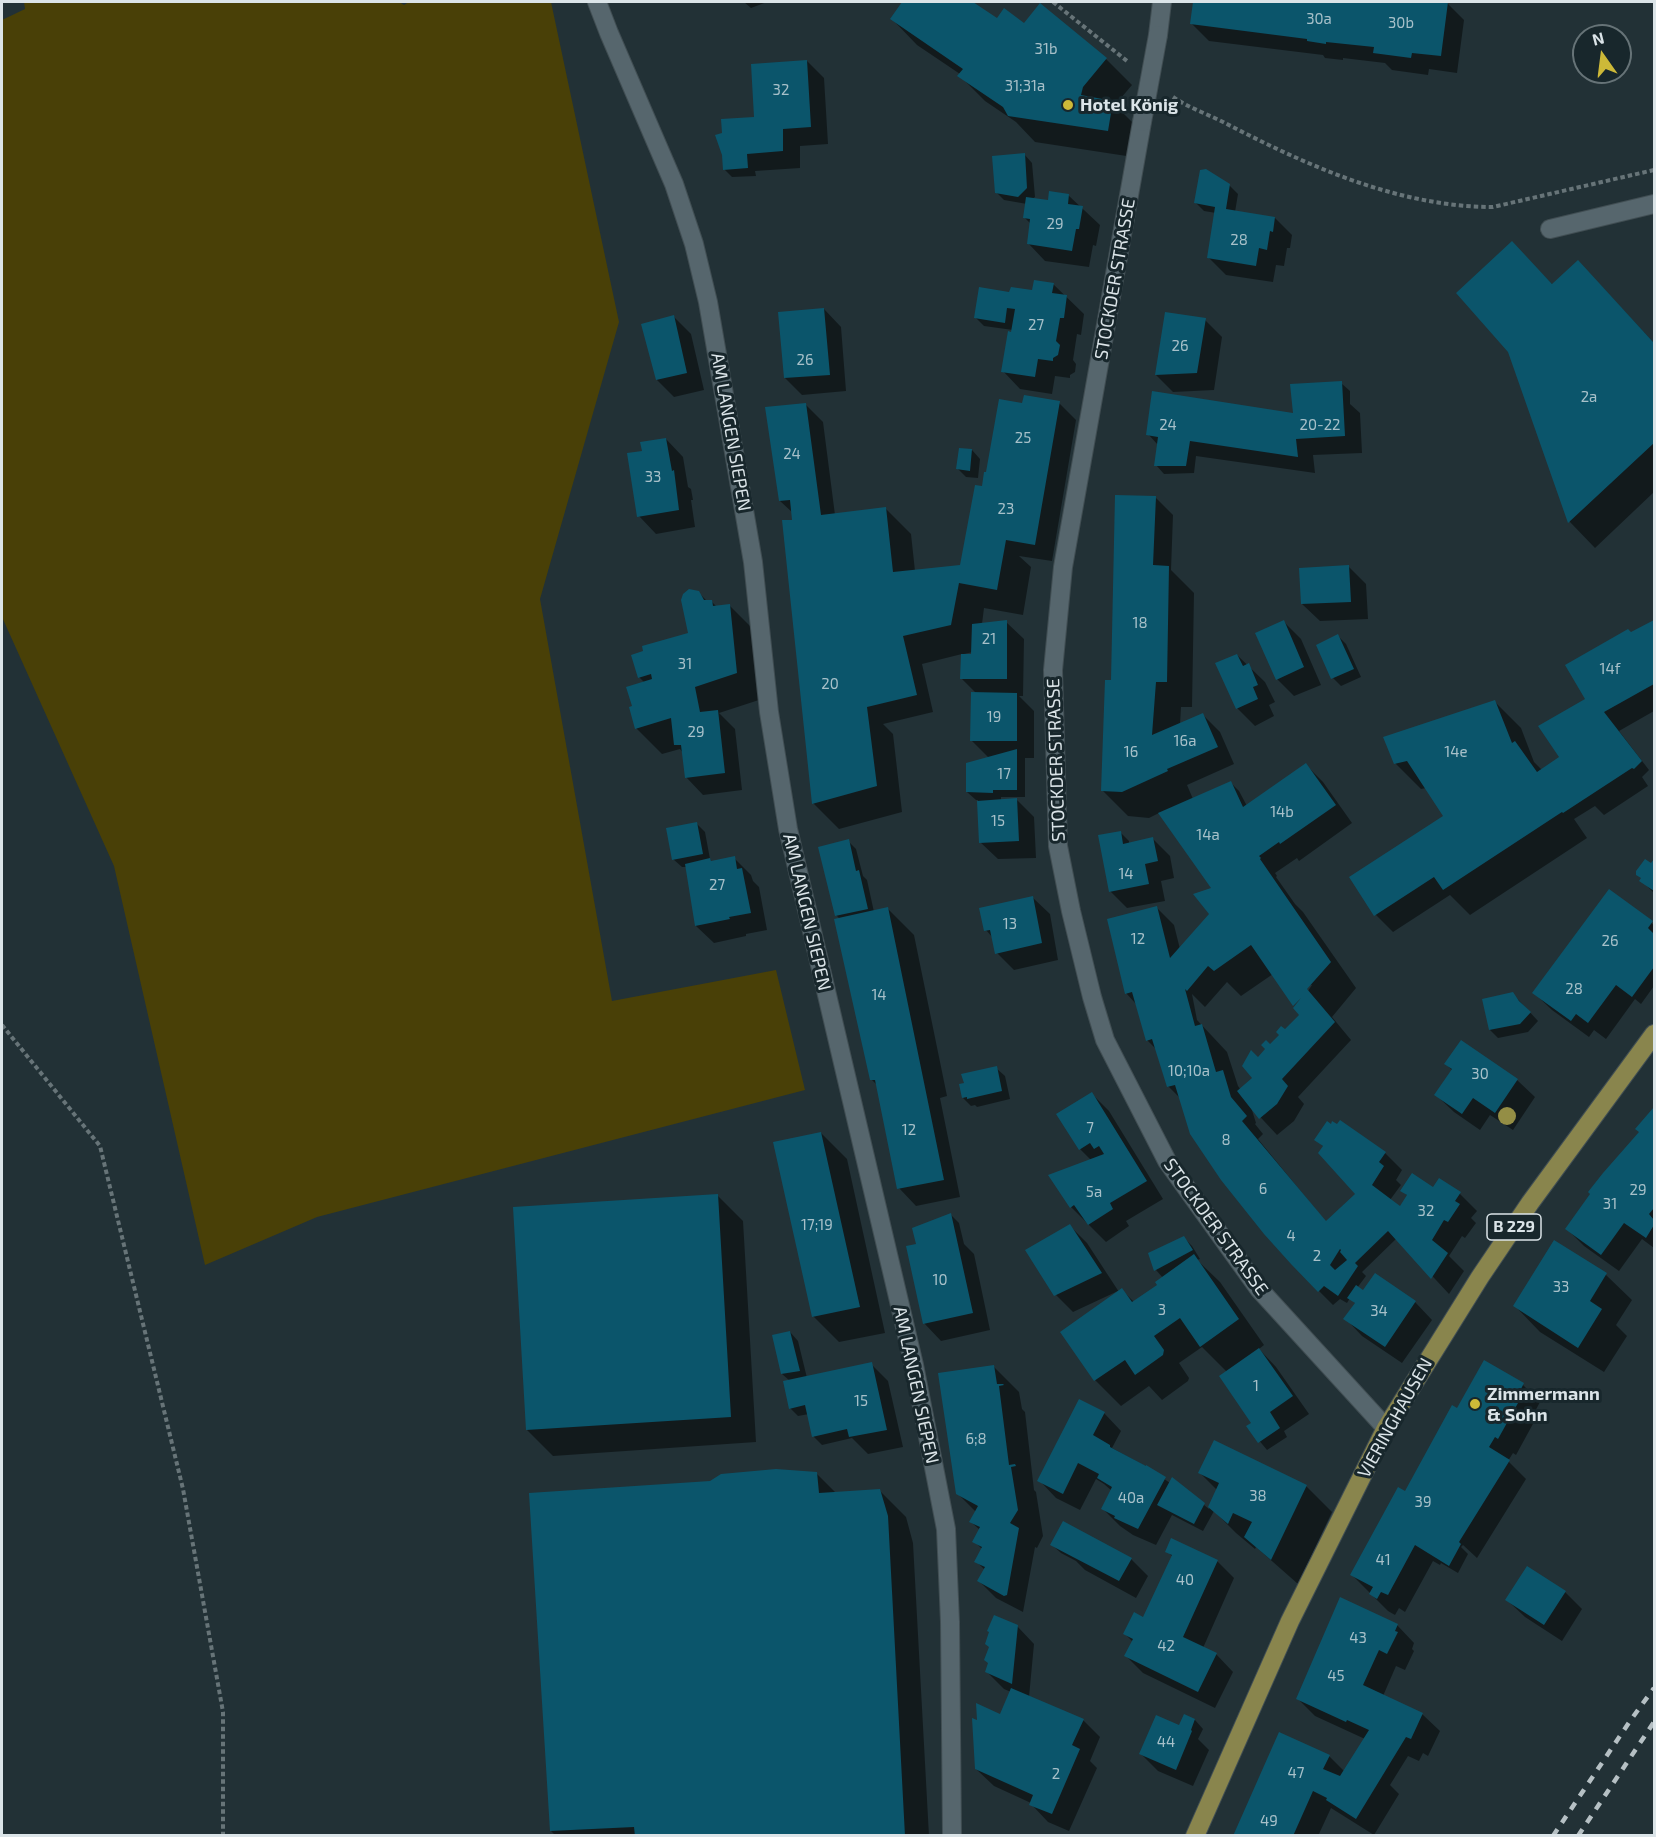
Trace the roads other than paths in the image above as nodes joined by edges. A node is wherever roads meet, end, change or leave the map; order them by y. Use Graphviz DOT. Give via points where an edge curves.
graph roads {
  1 [pos="597,2"];
  2 [pos="1162,2"];
  3 [pos="1654,204"];
  4 [pos="1550,229"];
  5 [pos="1654,1034"];
  6 [pos="1386,1428"];
  7 [pos="952,1836"];
  8 [pos="1195,1836"];
  1 -- 7 [label="street, AM LANGEN SIEPEN" via="674,184 708,302 753,562 769,712 788,829 914,1365 946,1529"];
  2 -- 6 [label="street, STOCKDER STRASSE, bridge" via="1063,567 1053,670 1058,846 1105,1040 1167,1161 1259,1289"];
  3 -- 4 [label="street"];
  5 -- 6 [label="main road, VIERINGHAUSEN / B 229" via="1511,1231"];
  6 -- 8 [label="main road, VIERINGHAUSEN / B 229" via="1290,1621"];
}
